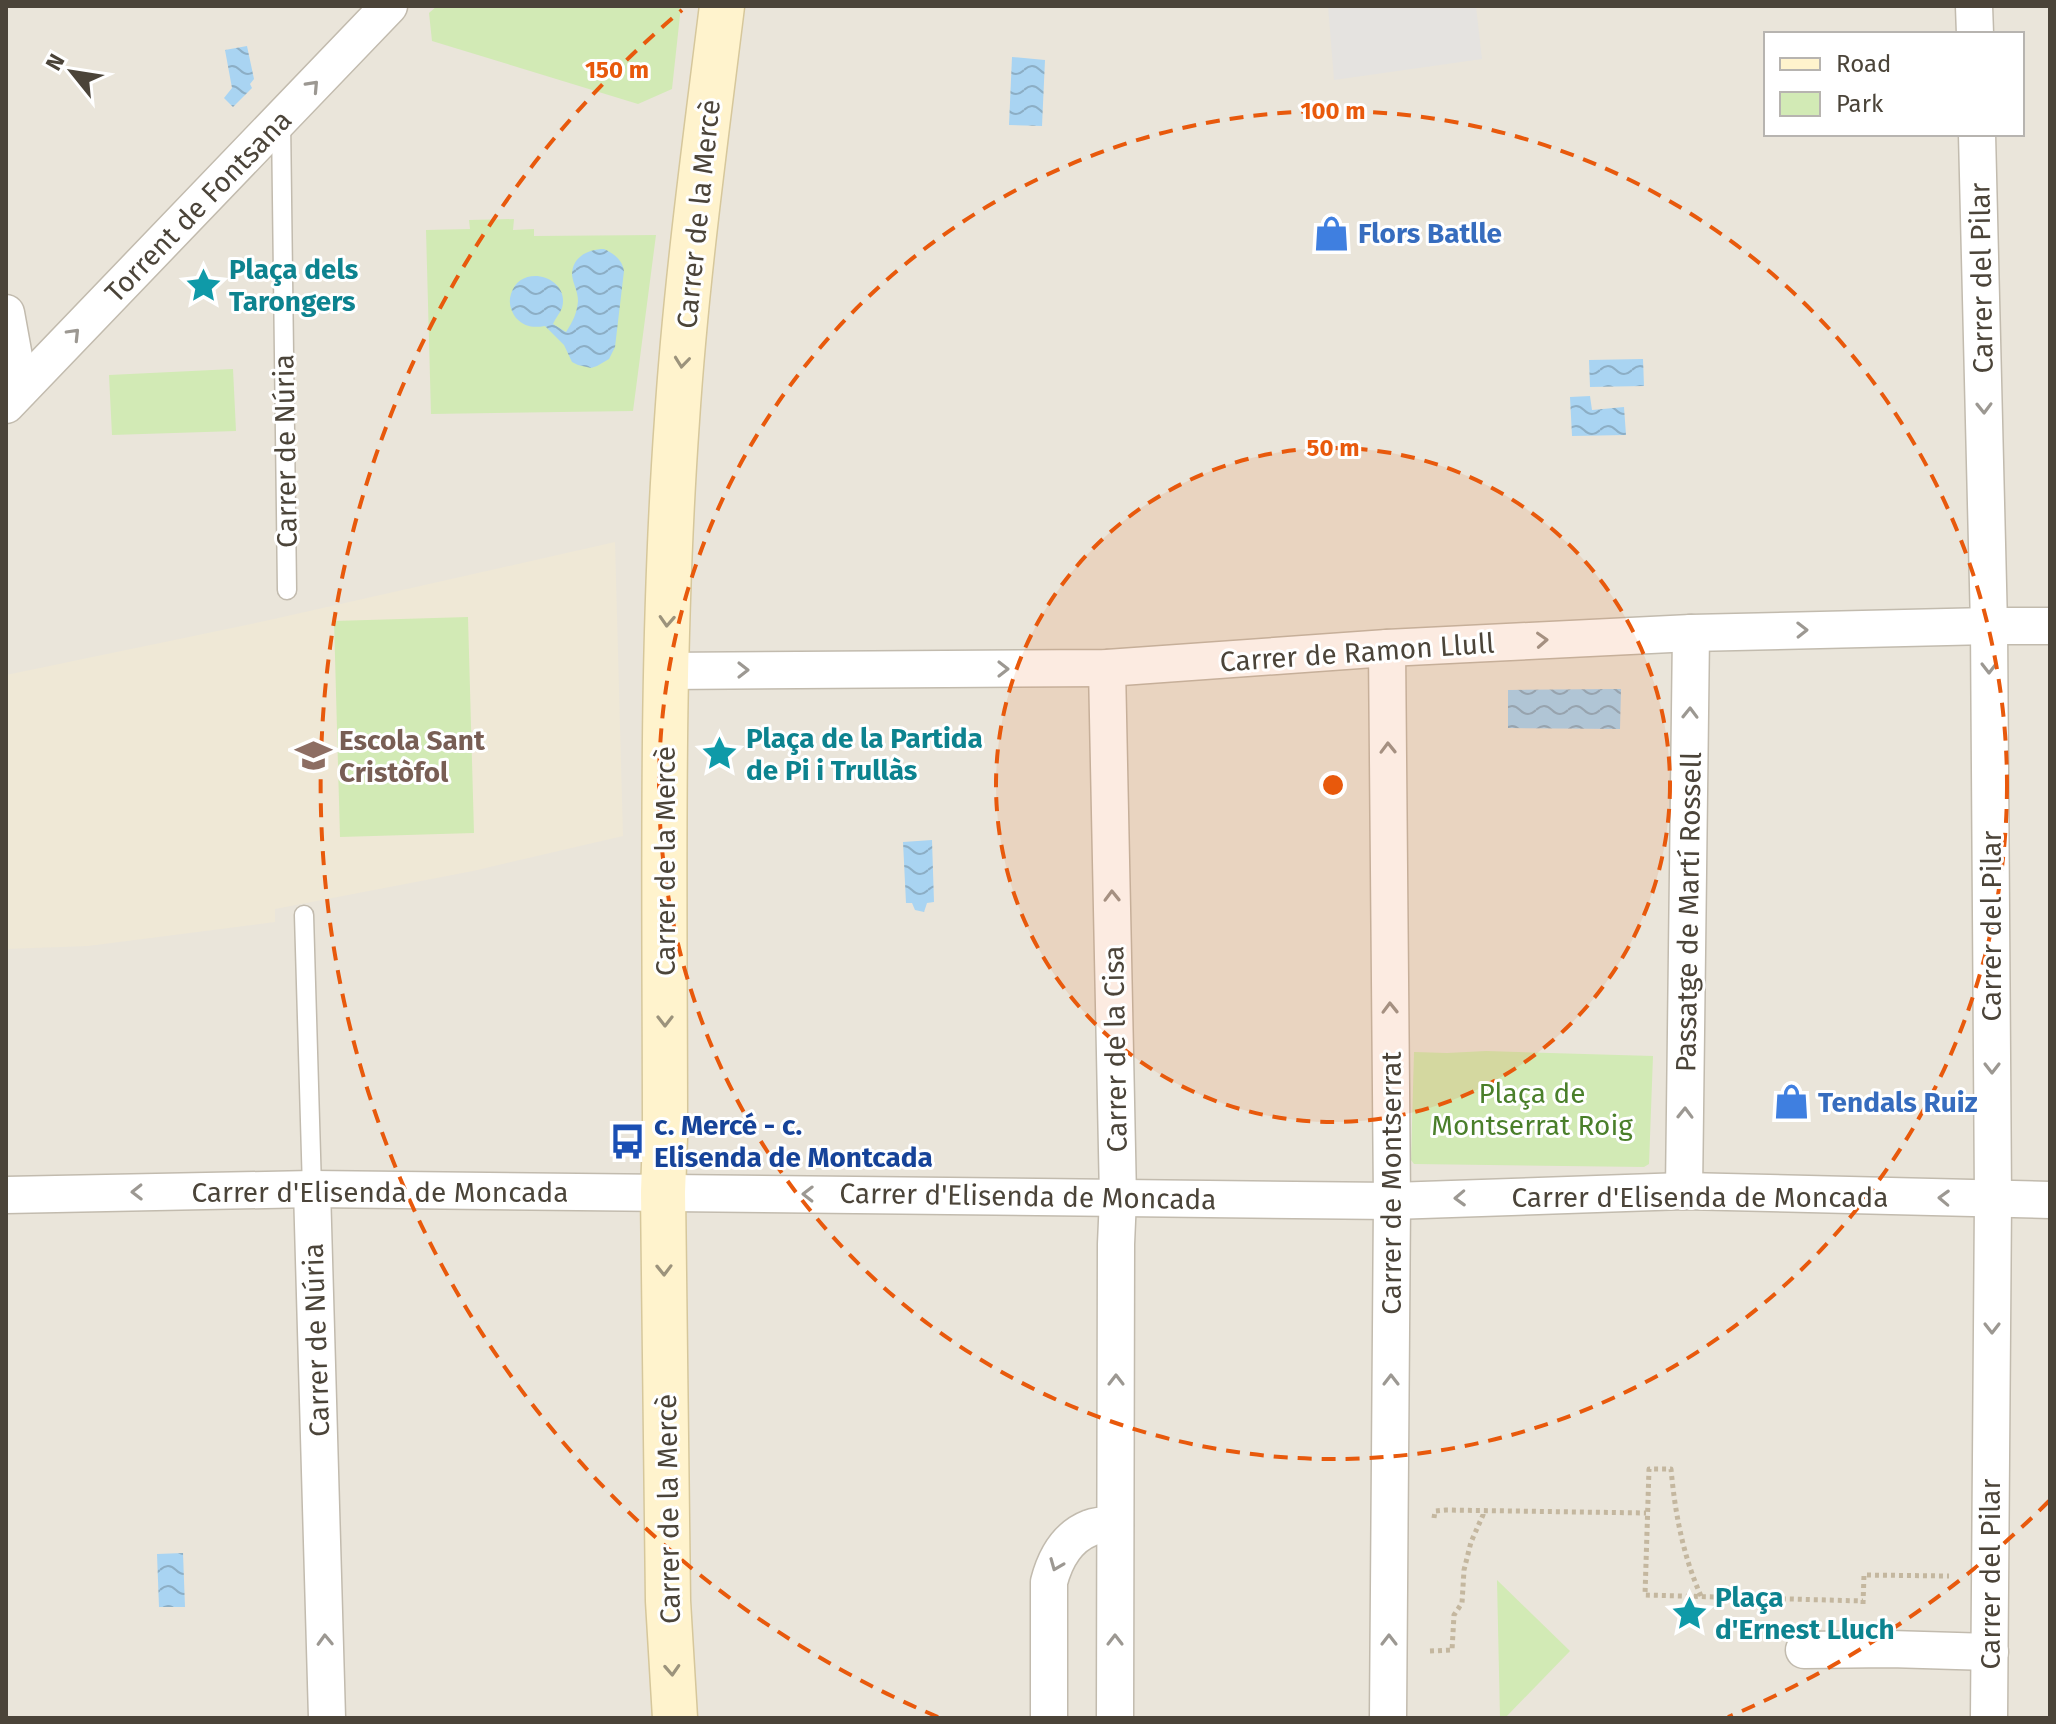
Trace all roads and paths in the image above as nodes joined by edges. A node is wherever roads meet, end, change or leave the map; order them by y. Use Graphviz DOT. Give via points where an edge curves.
graph roads {
  1 [pos="389,6"];
  2 [pos="722,6"];
  3 [pos="1974,6"];
  4 [pos="1975,32"];
  5 [pos="281,120"];
  6 [pos="1977,136"];
  7 [pos="6,313"];
  8 [pos="13,397"];
  9 [pos="287,590"];
  10 [pos="1989,626"];
  11 [pos="2050,626"];
  12 [pos="1691,633"];
  13 [pos="1387,648"];
  14 [pos="1107,668"];
  15 [pos="665,671"];
  16 [pos="304,915"];
  17 [pos="312,1189"];
  18 [pos="1684,1191"];
  19 [pos="663,1192"];
  20 [pos="6,1195"];
  21 [pos="1118,1198"];
  22 [pos="1993,1200"];
  23 [pos="2050,1200"];
  24 [pos="1392,1201"];
  25 [pos="1483,1510"];
  26 [pos="1435,1511"];
  27 [pos="1646,1513"];
  28 [pos="1115,1525"];
  29 [pos="1864,1575"];
  30 [pos="1934,1576"];
  31 [pos="1701,1596"];
  32 [pos="1863,1601"];
  33 [pos="1804,1650"];
  34 [pos="1433,1651"];
  35 [pos="1990,1652"];
  36 [pos="327,1718"];
  37 [pos="675,1718"];
  38 [pos="1049,1718"];
  39 [pos="1115,1718"];
  40 [pos="1388,1718"];
  41 [pos="1989,1718"];
  5 -- 1 [label="street, Torrent de Fontsana, one-way"];
  2 -- 15 [label="street, Carrer de la Mercè, one-way" via="677,419"];
  3 -- 4 [label="street"];
  8 -- 5 [label="street, Torrent de Fontsana, one-way"];
  5 -- 9 [label="lane, Carrer de Núria"];
  6 -- 10 [label="street, Carrer del Pilar, one-way"];
  7 -- 8 [label="street"];
  10 -- 11 [label="street, Carrer de Ramon Llull"];
  12 -- 10 [label="street, Carrer de Ramon Llull, one-way"];
  10 -- 22 [label="street, Carrer del Pilar, one-way"];
  13 -- 12 [label="street, Carrer de Ramon Llull, one-way"];
  18 -- 12 [label="street, Passatge de Martí Rossell, one-way"];
  13 -- 14 [label="street, Carrer de Ramon Llull"];
  24 -- 13 [label="street, Carrer de Montserrat, one-way"];
  15 -- 14 [label="street, Carrer de Ramon Llull, one-way"];
  21 -- 14 [label="street, Carrer de la Cisa, one-way"];
  15 -- 19 [label="street, Carrer de la Mercè, one-way"];
  16 -- 17 [label="lane, Carrer de Núria"];
  17 -- 19 [label="street, Carrer d'Elisenda de Moncada"];
  17 -- 20 [label="street, Carrer d'Elisenda de Moncada, one-way"];
  36 -- 17 [label="street, Carrer de Núria, one-way"];
  22 -- 18 [label="street, Carrer d'Elisenda de Moncada, one-way"];
  18 -- 24 [label="street, Carrer d'Elisenda de Moncada, one-way"];
  21 -- 19 [label="street, Carrer d'Elisenda de Moncada, one-way"];
  19 -- 37 [label="street, Carrer de la Mercè, one-way" via="668,1601"];
  21 -- 24 [label="street, Carrer d'Elisenda de Moncada"];
  28 -- 21 [label="street, Carrer de la Cisa, one-way"];
  22 -- 23 [label="street, Carrer d'Elisenda de Moncada"];
  22 -- 35 [label="street, Carrer del Pilar, one-way"];
  40 -- 24 [label="street, Carrer de Montserrat, one-way"];
  25 -- 26 [label="path"];
  25 -- 27 [label="path"];
  25 -- 34 [label="path" via="1464,1570 1462,1603 1454,1615 1452,1650"];
  27 -- 31 [label="path" via="1645,1595"];
  27 -- 31 [label="path" via="1649,1469 1671,1469 1685,1555"];
  28 -- 38 [label="street, one-way" via="1092,1526 1071,1539 1053,1567"];
  39 -- 28 [label="street, Carrer de la Cisa, one-way"];
  29 -- 30 [label="path"];
  31 -- 32 [label="path"];
  33 -- 35 [label="street"];
  35 -- 41 [label="street, Carrer del Pilar"];
}
